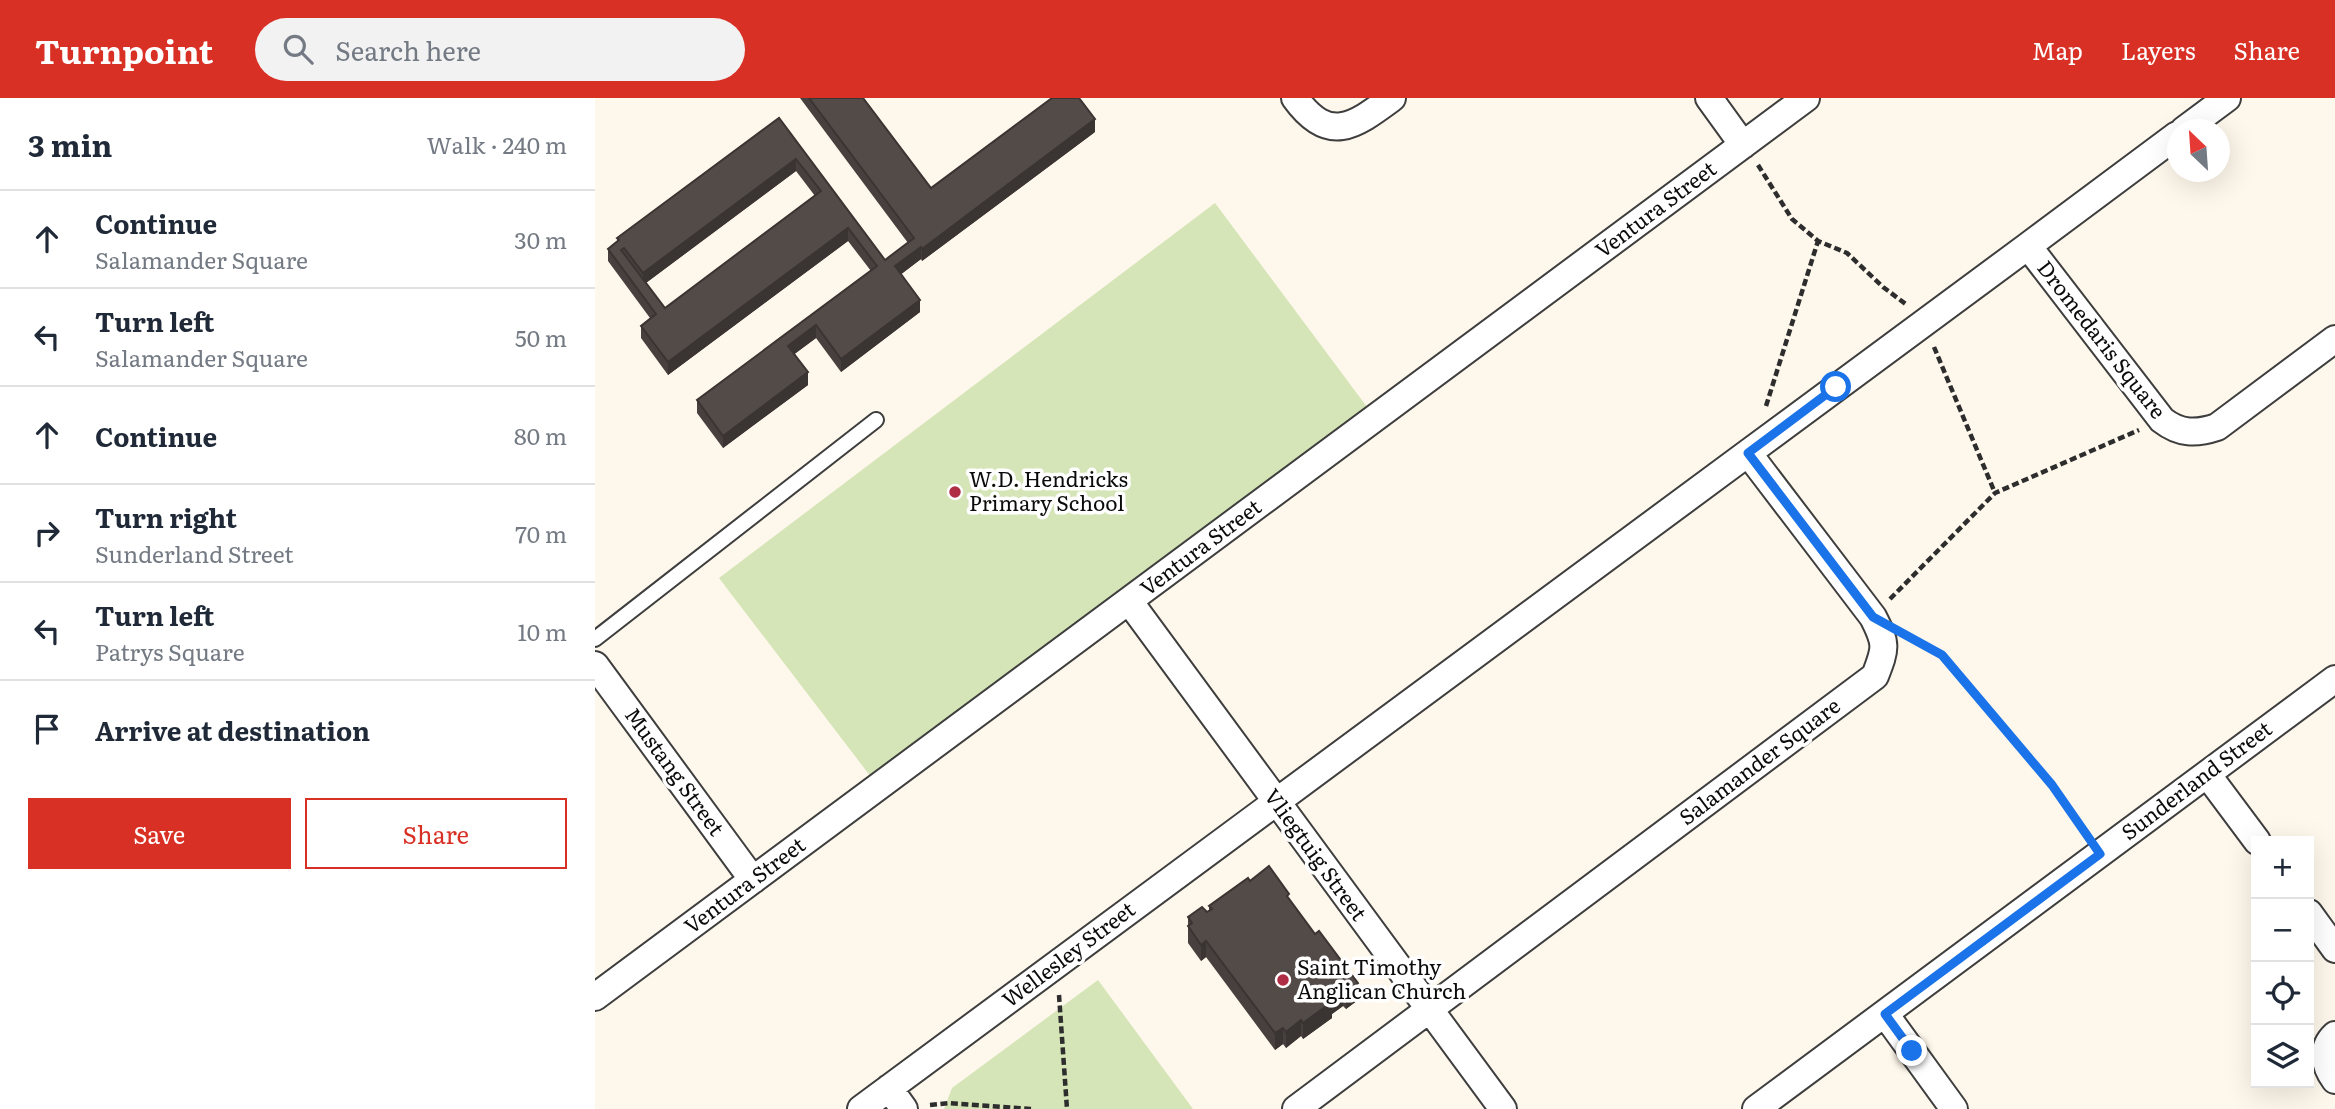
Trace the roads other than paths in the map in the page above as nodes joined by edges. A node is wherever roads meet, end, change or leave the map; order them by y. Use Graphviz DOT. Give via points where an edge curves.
graph roads {
  1 [pos="1295,98"];
  2 [pos="1392,98"];
  3 [pos="1709,98"];
  4 [pos="1806,98"];
  5 [pos="2227,98"];
  6 [pos="2199,119"];
  7 [pos="2167,143"];
  8 [pos="1743,145"];
  9 [pos="2028,246"];
  10 [pos="2335,339"];
  11 [pos="876,420"];
  12 [pos="1748,453"];
  13 [pos="1129,601"];
  14 [pos="595,639"];
  15 [pos="595,664"];
  16 [pos="2335,679"];
  17 [pos="2207,774"];
  18 [pos="1276,802"];
  19 [pos="2253,836"];
  20 [pos="753,880"];
  21 [pos="2314,920"];
  22 [pos="2335,948"];
  23 [pos="595,997"];
  24 [pos="1429,1010"];
  25 [pos="1885,1014"];
  26 [pos="2335,1035"];
  27 [pos="2335,1080"];
  28 [pos="897,1099"];
  29 [pos="861,1109"];
  30 [pos="1296,1109"];
  31 [pos="1503,1109"];
  32 [pos="1756,1109"];
  33 [pos="1954,1109"];
  1 -- 2 [label="street" via="1315,120 1337,127 1362,120"];
  3 -- 8 [label="street"];
  4 -- 8 [label="street, Ventura Street"];
  5 -- 6 [label="street"];
  7 -- 9 [label="street, Dromedaris Square"];
  8 -- 13 [label="street, Ventura Street"];
  9 -- 10 [label="street, Dromedaris Square" via="2171,427 2188,432 2217,427"];
  9 -- 12 [label="street"];
  11 -- 14 [label="lane"];
  12 -- 18 [label="street"];
  12 -- 24 [label="street, Salamander Square" via="1873,617 1885,653 1875,676"];
  13 -- 18 [label="street, Vliegtuig Street"];
  13 -- 20 [label="street, Ventura Street"];
  15 -- 20 [label="street, Mustang Street"];
  16 -- 17 [label="street, Sunderland Street"];
  17 -- 19 [label="street"];
  17 -- 25 [label="street, Sunderland Street"];
  18 -- 24 [label="street, Vliegtuig Street"];
  18 -- 28 [label="street, Wellesley Street" via="1057,964"];
  20 -- 23 [label="street, Ventura Street"];
  21 -- 22 [label="street"];
  24 -- 30 [label="street, Salamander Square"];
  24 -- 31 [label="street, Vliegtuig Street"];
  25 -- 32 [label="street, Sunderland Street"];
  25 -- 33 [label="street"];
  26 -- 27 [label="street" via="2325,1052"];
  28 -- 29 [label="street, Wellesley Street"];
}
